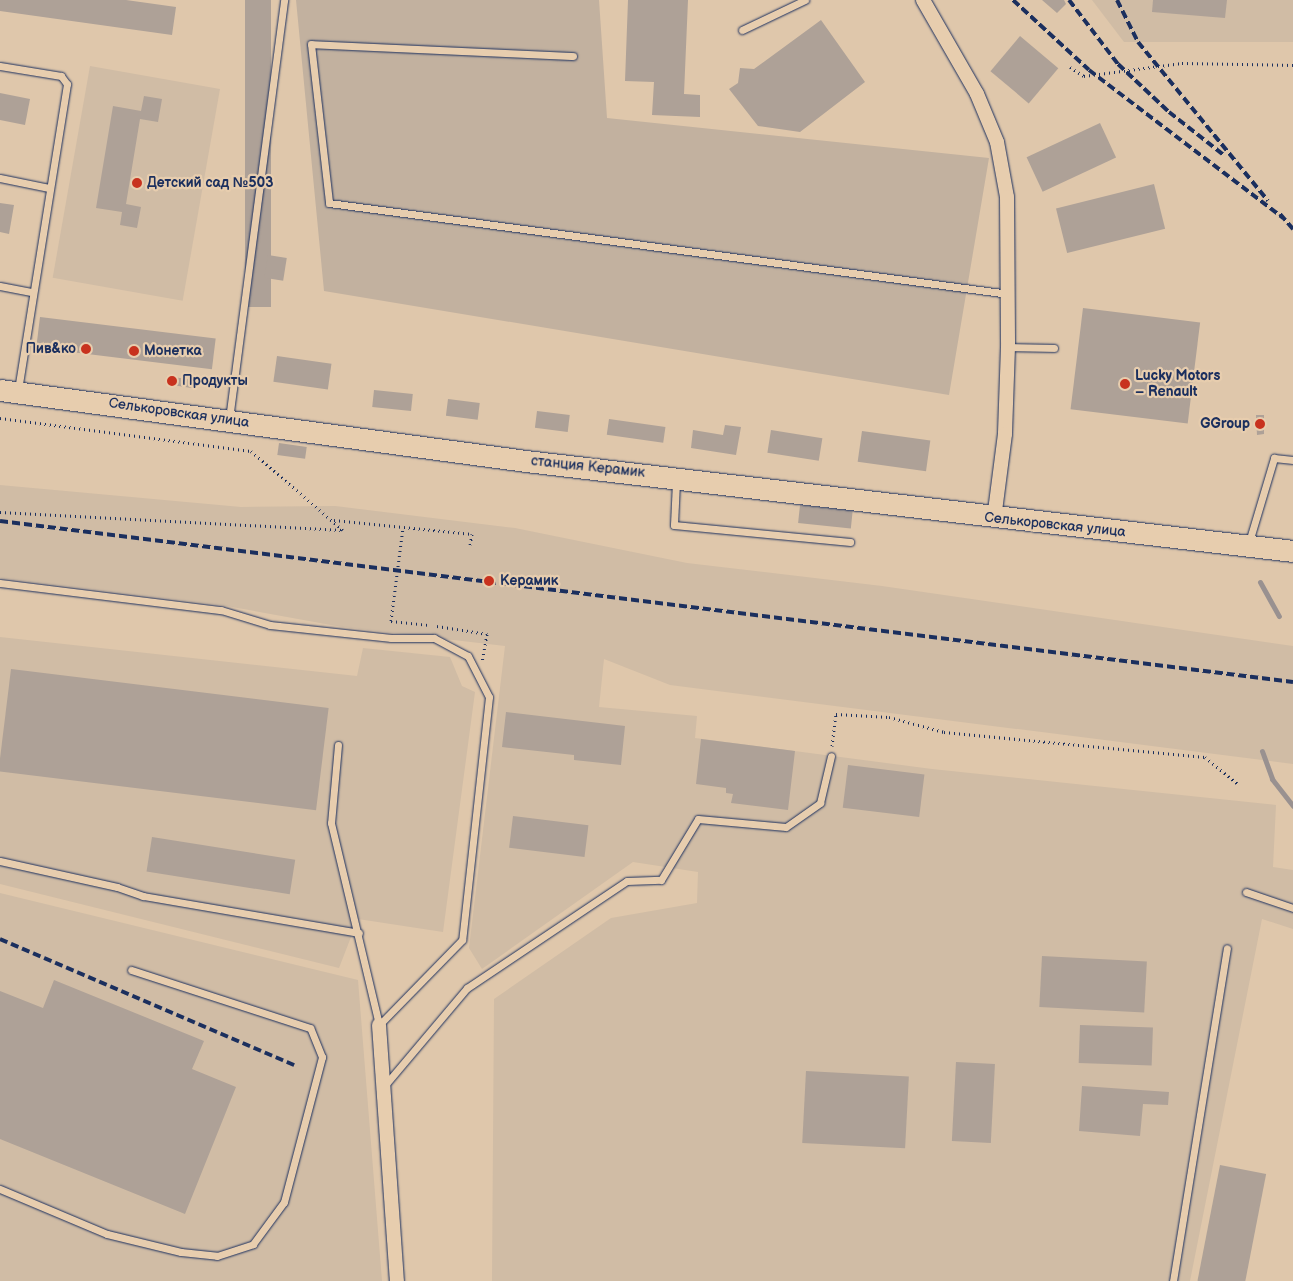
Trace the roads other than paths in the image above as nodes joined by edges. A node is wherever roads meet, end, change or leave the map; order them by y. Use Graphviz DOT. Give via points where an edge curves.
graph roads {
  1 [pos="284,0"];
  2 [pos="805,0"];
  3 [pos="923,0"];
  4 [pos="742,30"];
  5 [pos="573,56"];
  6 [pos="0,66"];
  7 [pos="0,178"];
  8 [pos="50,188"];
  9 [pos="0,286"];
  10 [pos="32,292"];
  11 [pos="1009,294"];
  12 [pos="1008,347"];
  13 [pos="1054,348"];
  14 [pos="9,391"];
  15 [pos="228,419"];
  16 [pos="358,438"];
  17 [pos="1293,460"];
  18 [pos="676,476"];
  19 [pos="818,492"];
  20 [pos="994,519"];
  21 [pos="850,542"];
  22 [pos="1248,546"];
  23 [pos="1293,551"];
  24 [pos="0,583"];
  25 [pos="338,745"];
  26 [pos="830,756"];
  27 [pos="0,862"];
  28 [pos="1246,892"];
  29 [pos="1293,908"];
  30 [pos="359,933"];
  31 [pos="1227,948"];
  32 [pos="131,970"];
  33 [pos="379,1025"];
  34 [pos="383,1088"];
  35 [pos="0,1189"];
  36 [pos="397,1281"];
  37 [pos="1173,1281"];
  1 -- 15 [label="lane"];
  2 -- 4 [label="lane"];
  3 -- 11 [label="street" via="977,94 997,142 1007,197"];
  5 -- 11 [label="lane" via="311,44 329,202"];
  6 -- 8 [label="lane" via="61,76 67,84"];
  7 -- 8 [label="lane"];
  8 -- 10 [label="lane"];
  9 -- 10 [label="lane"];
  10 -- 14 [label="lane"];
  11 -- 12 [label="street"];
  12 -- 13 [label="lane"];
  12 -- 20 [label="street" via="1005,434"];
  14 -- 15 [label="main road, Селькоровская улица"];
  15 -- 16 [label="main road, Селькоровская улица"];
  16 -- 18 [label="main road, станция Керамик"];
  17 -- 22 [label="lane" via="1274,458"];
  18 -- 19 [label="main road, станция Керамик"];
  18 -- 21 [label="lane" via="674,525"];
  19 -- 20 [label="main road, Селькоровская улица"];
  20 -- 22 [label="main road, Селькоровская улица"];
  22 -- 23 [label="main road, Селькоровская улица"];
  24 -- 33 [label="lane" via="221,610 270,625 391,638 434,638 468,656 490,697 462,940"];
  25 -- 30 [label="lane" via="331,823"];
  26 -- 34 [label="lane" via="820,802 786,827 698,819 661,880 627,881 467,988"];
  27 -- 30 [label="lane" via="117,886 143,896"];
  28 -- 29 [label="lane"];
  30 -- 33 [label="lane"];
  31 -- 37 [label="lane"];
  32 -- 35 [label="lane" via="310,1028 322,1057 284,1202 253,1244 217,1256 181,1252 107,1234"];
  33 -- 34 [label="street"];
  34 -- 36 [label="street"];
}
